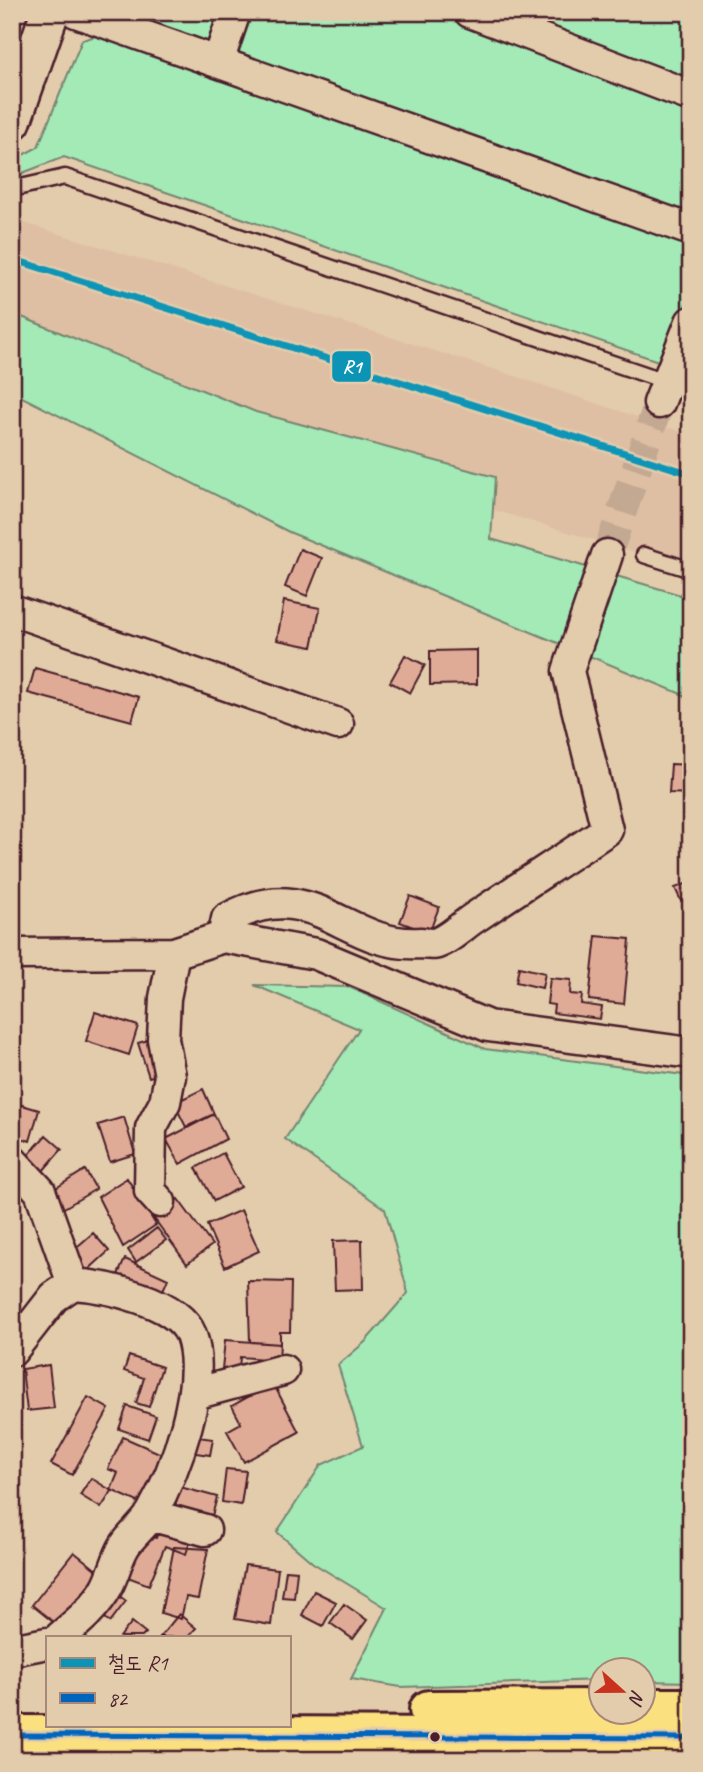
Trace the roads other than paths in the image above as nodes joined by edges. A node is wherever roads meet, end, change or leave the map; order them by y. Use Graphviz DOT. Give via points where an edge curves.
graph roads {
  1 [pos="51,12"];
  2 [pos="76,12"];
  3 [pos="235,12"];
  4 [pos="470,12"];
  5 [pos="218,62"];
  6 [pos="691,96"];
  7 [pos="12,121"];
  8 [pos="12,189"];
  9 [pos="691,230"];
  10 [pos="691,322"];
  11 [pos="664,392"];
  12 [pos="607,555"];
  13 [pos="644,555"];
  14 [pos="691,570"];
  15 [pos="12,610"];
  16 [pos="338,724"];
  17 [pos="223,937"];
  18 [pos="174,953"];
  19 [pos="12,954"];
  20 [pos="691,1053"];
  21 [pos="12,1161"];
  22 [pos="160,1202"];
  23 [pos="73,1284"];
  24 [pos="12,1351"];
  25 [pos="283,1370"];
  26 [pos="194,1394"];
  27 [pos="150,1515"];
  28 [pos="205,1530"];
  29 [pos="61,1636"];
  30 [pos="46,1643"];
  31 [pos="12,1650"];
  32 [pos="658,1708"];
  33 [pos="691,1708"];
  34 [pos="588,1709"];
  35 [pos="290,1712"];
  36 [pos="76,1726"];
  37 [pos="18,1735"];
  38 [pos="691,1738"];
  1 -- 7 [label="street"];
  2 -- 5 [label="street"];
  3 -- 5 [label="street"];
  4 -- 6 [label="street"];
  5 -- 9 [label="street"];
  8 -- 11 [label="lane" via="65,177"];
  10 -- 11 [label="street"];
  12 -- 17 [label="street" via="568,671 607,830 437,943 379,939 310,906 291,903 240,912 227,919"];
  13 -- 14 [label="lane"];
  15 -- 16 [label="street"];
  17 -- 18 [label="street"];
  17 -- 20 [label="street" via="316,954 488,1026"];
  18 -- 19 [label="street"];
  18 -- 22 [label="street" via="163,1039 170,1076 165,1102 151,1128 150,1191"];
  21 -- 23 [label="street" via="40,1191"];
  23 -- 24 [label="street" via="54,1297"];
  23 -- 26 [label="street" via="108,1286 179,1320 191,1334"];
  25 -- 26 [label="street"];
  26 -- 27 [label="street" via="180,1443"];
  27 -- 28 [label="street"];
  27 -- 29 [label="street" via="124,1546 107,1588"];
  30 -- 31 [label="street"];
  32 -- 33 [label="highway"];
  34 -- 35 [label="highway"];
  36 -- 37 [label="highway"];
  37 -- 38 [label="highway"];
}
